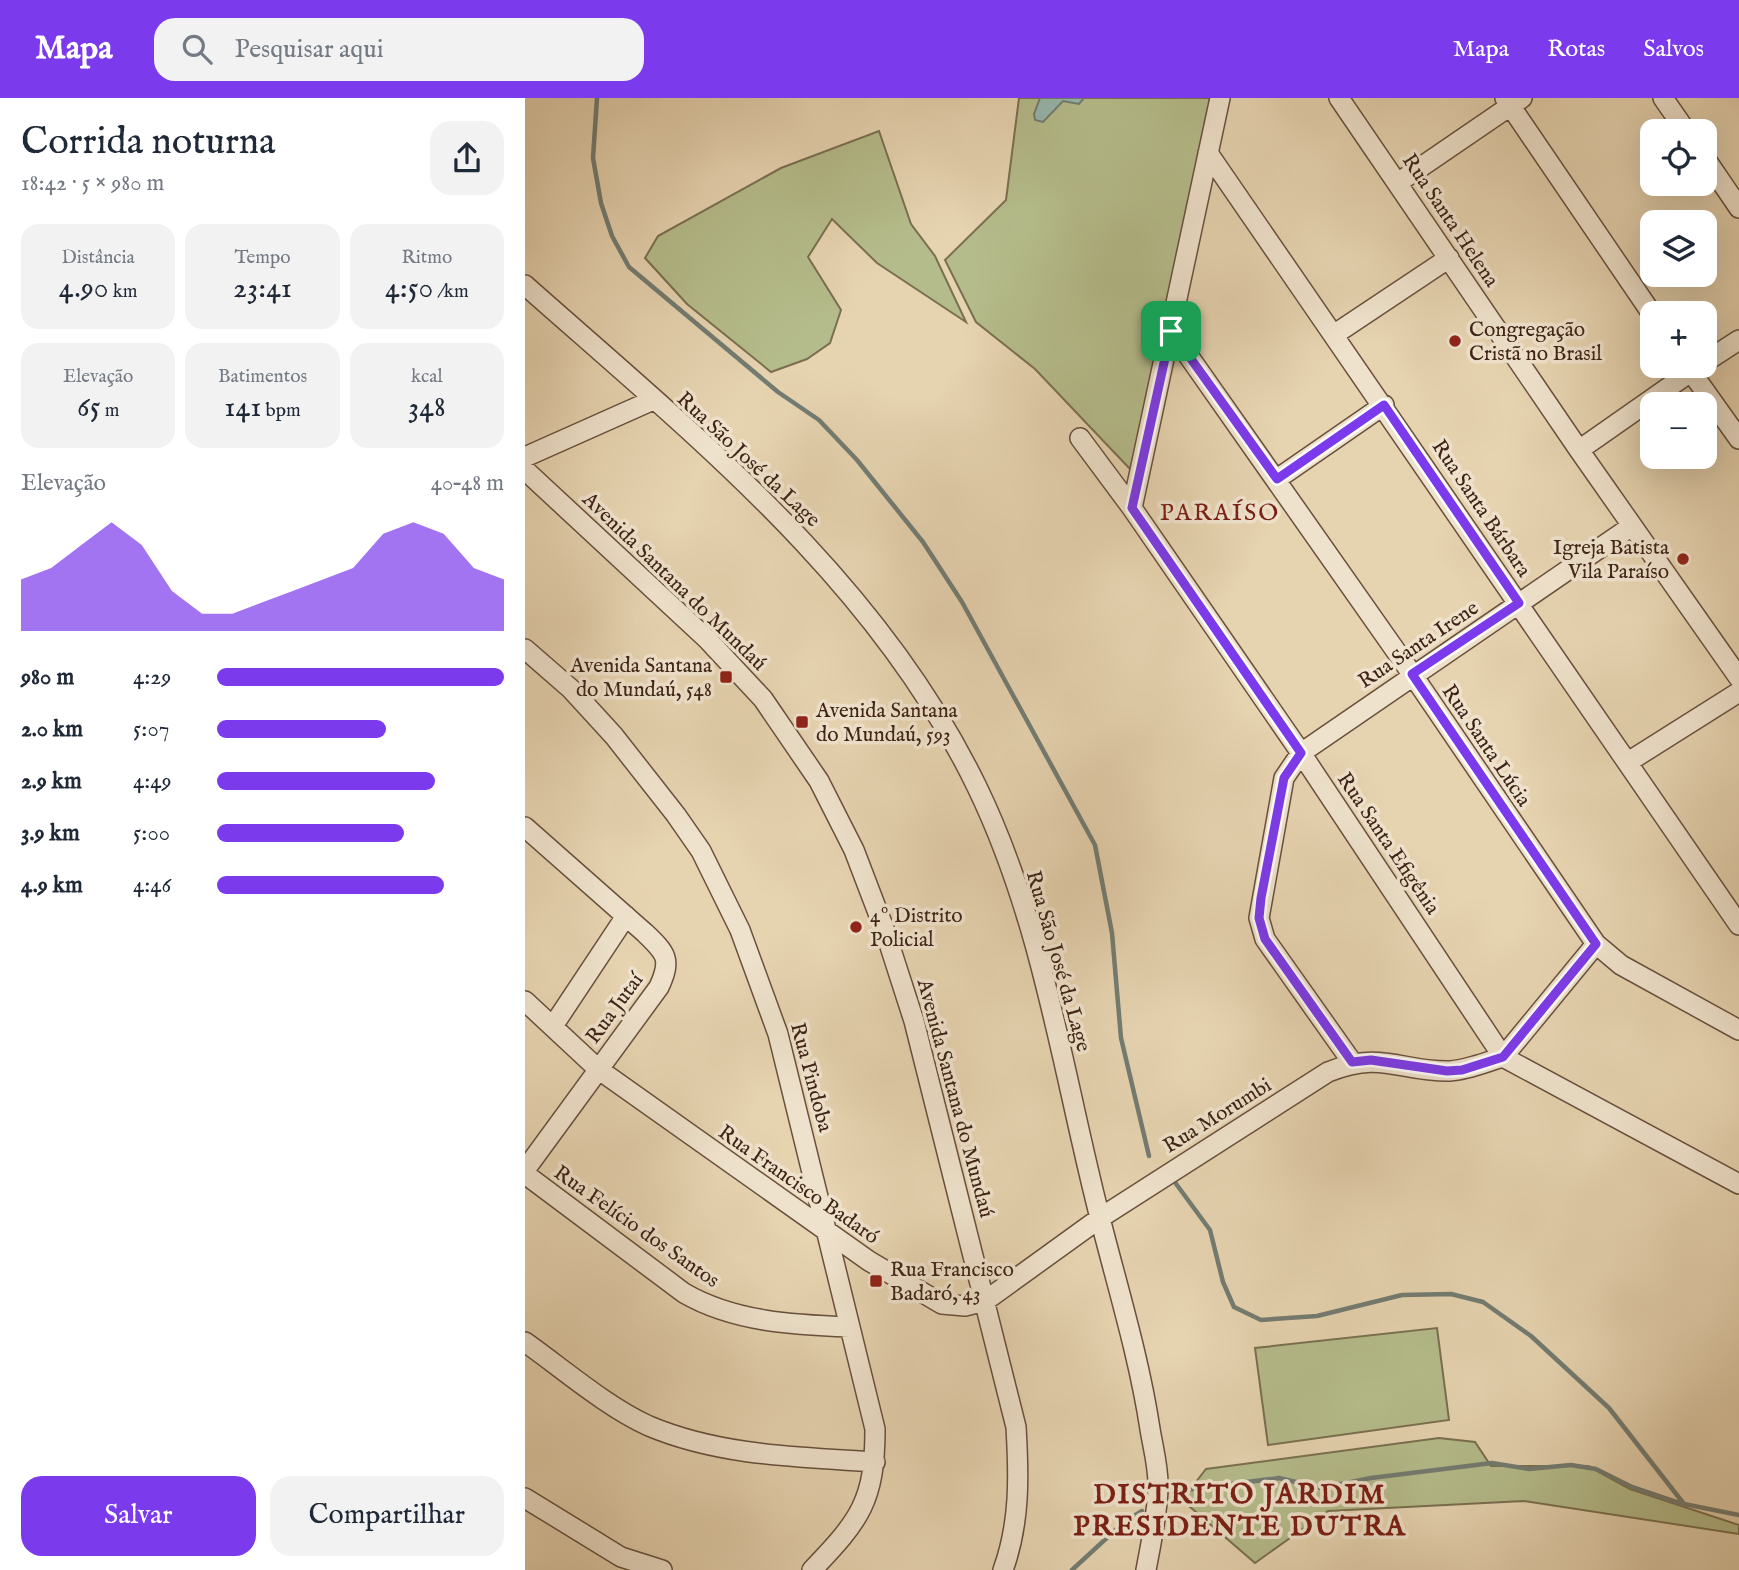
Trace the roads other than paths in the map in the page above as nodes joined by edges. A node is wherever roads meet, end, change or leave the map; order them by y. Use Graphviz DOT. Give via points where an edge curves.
graph roads {
  1 [pos="1220,98"];
  2 [pos="1339,98"];
  3 [pos="1663,98"];
  4 [pos="1512,101"];
  5 [pos="1678,119"];
  6 [pos="1208,153"];
  7 [pos="1717,176"];
  8 [pos="1399,182"];
  9 [pos="1739,208"];
  10 [pos="1449,258"];
  11 [pos="525,285"];
  12 [pos="1643,301"];
  13 [pos="1171,331"];
  14 [pos="1335,334"];
  15 [pos="1739,340"];
  16 [pos="1717,353"];
  17 [pos="1678,378"];
  18 [pos="1702,378"];
  19 [pos="653,400"];
  20 [pos="1384,405"];
  21 [pos="1080,438"];
  22 [pos="1739,439"];
  23 [pos="1579,450"];
  24 [pos="525,457"];
  25 [pos="525,470"];
  26 [pos="1277,479"];
  27 [pos="1132,508"];
  28 [pos="1632,526"];
  29 [pos="1519,603"];
  30 [pos="525,649"];
  31 [pos="1412,674"];
  32 [pos="1739,678"];
  33 [pos="1739,692"];
  34 [pos="1301,753"];
  35 [pos="1628,762"];
  36 [pos="525,827"];
  37 [pos="626,916"];
  38 [pos="1739,925"];
  39 [pos="1596,944"];
  40 [pos="525,1001"];
  41 [pos="553,1026"];
  42 [pos="1739,1030"];
  43 [pos="1503,1057"];
  44 [pos="1352,1062"];
  45 [pos="598,1069"];
  46 [pos="525,1172"];
  47 [pos="1739,1184"];
  48 [pos="1100,1218"];
  49 [pos="828,1234"];
  50 [pos="985,1301"];
  51 [pos="850,1327"];
  52 [pos="525,1342"];
  53 [pos="875,1462"];
  54 [pos="525,1498"];
  55 [pos="662,1570"];
  56 [pos="812,1570"];
  57 [pos="1003,1570"];
  58 [pos="1146,1570"];
  1 -- 6 [label="street"];
  2 -- 8 [label="street, Rua Santa Helena"];
  3 -- 5 [label="street"];
  4 -- 8 [label="street"];
  4 -- 12 [label="street"];
  6 -- 13 [label="street"];
  6 -- 14 [label="street, Rua Santa Bárbara"];
  7 -- 9 [label="street"];
  8 -- 10 [label="street, Rua Santa Helena"];
  10 -- 14 [label="street"];
  10 -- 23 [label="street, Rua Santa Helena"];
  11 -- 19 [label="street, Rua São José da Lage"];
  13 -- 26 [label="street, Rua Santa Lúcia"];
  13 -- 27 [label="street"];
  14 -- 20 [label="street, Rua Santa Bárbara"];
  15 -- 16 [label="street"];
  17 -- 23 [label="street"];
  18 -- 22 [label="street"];
  19 -- 24 [label="street"];
  19 -- 48 [label="street, Rua São José da Lage" via="752,489 821,560 936,709 978,789 1037,949"];
  20 -- 26 [label="street"];
  20 -- 29 [label="street, Rua Santa Bárbara"];
  21 -- 27 [label="street, Rua Santa Efigênia"];
  23 -- 28 [label="street, Rua Santa Helena"];
  25 -- 50 [label="street, Avenida Santana do Mundaú" via="764,699 819,781 854,849 914,1021"];
  26 -- 31 [label="street, Rua Santa Lúcia"];
  27 -- 34 [label="street, Rua Santa Efigênia"];
  28 -- 29 [label="street, Rua Santa Irene"];
  28 -- 32 [label="street, Rua Santa Helena"];
  29 -- 31 [label="street, Rua Santa Irene"];
  29 -- 35 [label="street, Rua Santa Bárbara"];
  30 -- 49 [label="street, Rua Pindoba" via="571,689 614,736 701,851 740,930 778,1034"];
  31 -- 34 [label="street, Rua Santa Irene"];
  31 -- 39 [label="street, Rua Santa Lúcia"];
  33 -- 35 [label="street"];
  34 -- 43 [label="street, Rua Santa Efigênia"];
  34 -- 44 [label="street" via="1284,778 1259,918 1265,939"];
  35 -- 38 [label="street, Rua Santa Bárbara"];
  36 -- 37 [label="street, Rua Jutaí"];
  37 -- 41 [label="street"];
  37 -- 45 [label="street, Rua Jutaí" via="661,948 666,972"];
  39 -- 42 [label="street, Rua Santa Lúcia" via="1621,965"];
  39 -- 43 [label="street"];
  40 -- 41 [label="street, Rua Francisco Badaró"];
  41 -- 45 [label="street, Rua Francisco Badaró"];
  43 -- 44 [label="street, Rua Morumbi" via="1447,1071 1371,1060"];
  43 -- 47 [label="street, Rua Santa Efigênia"];
  44 -- 48 [label="street, Rua Morumbi" via="1328,1072"];
  45 -- 46 [label="street, Rua Jutaí"];
  45 -- 49 [label="street, Rua Francisco Badaró"];
  46 -- 51 [label="street, Rua Felício dos Santos" via="707,1306 799,1325"];
  48 -- 50 [label="street, Rua Morumbi"];
  48 -- 58 [label="street, Rua São José da Lage" via="1141,1369 1159,1485"];
  49 -- 50 [label="street, Rua Francisco Badaró" via="942,1304 965,1306"];
  49 -- 51 [label="street, Rua Pindoba"];
  50 -- 57 [label="street, Avenida Santana do Mundaú" via="1016,1427 1015,1538"];
  51 -- 53 [label="street, Rua Pindoba" via="870,1401"];
  52 -- 53 [label="street" via="624,1411 680,1436 744,1452"];
  53 -- 56 [label="street, Rua Pindoba" via="870,1492 856,1521"];
  54 -- 55 [label="street" via="621,1558"];
}
